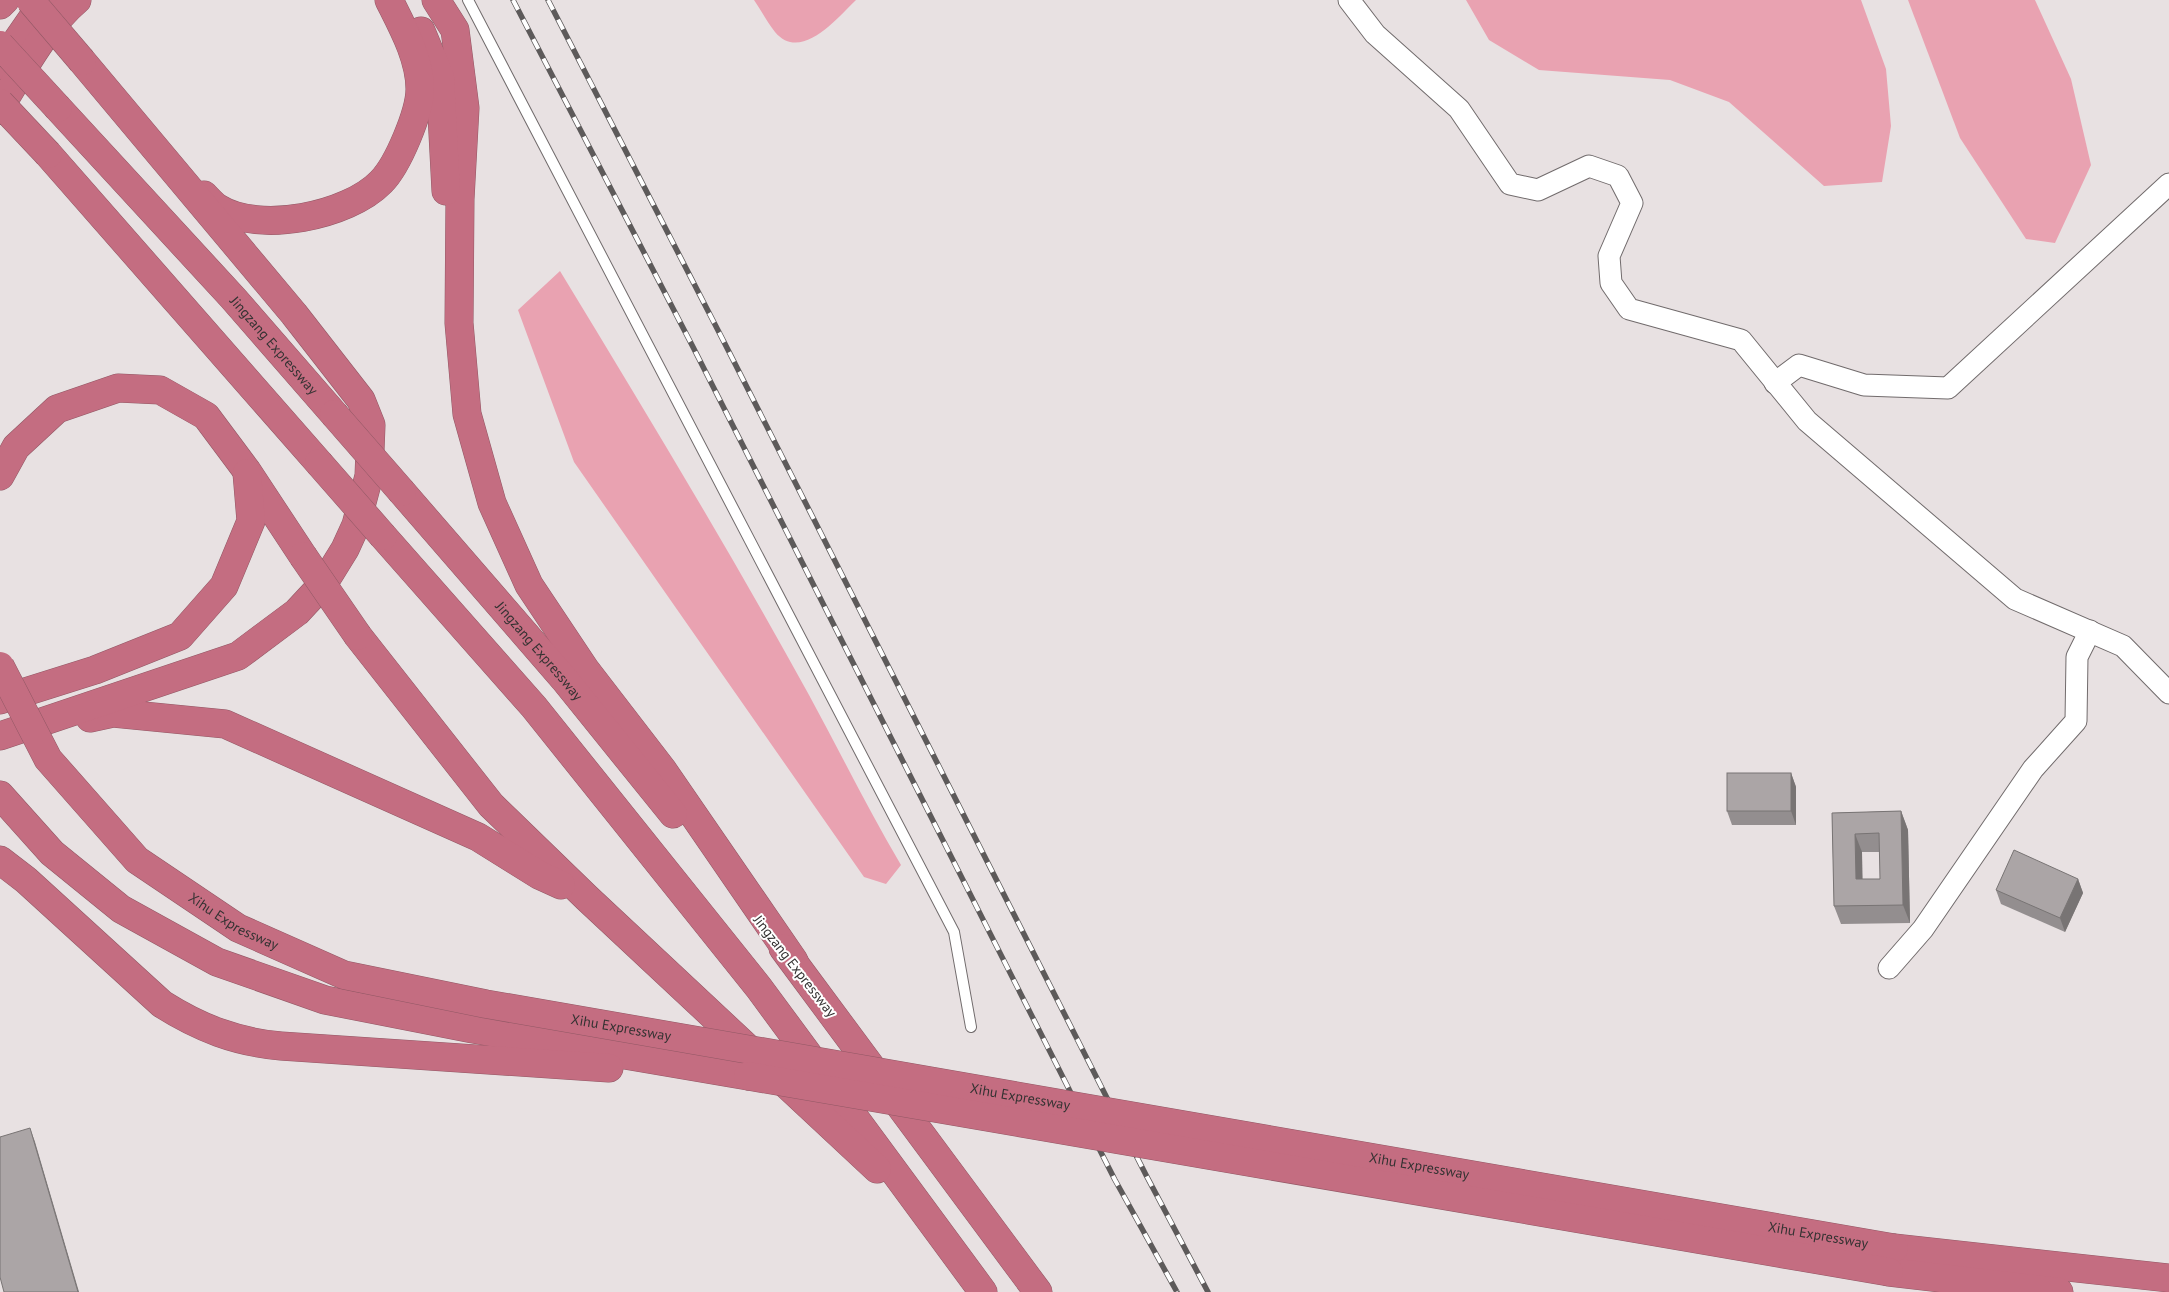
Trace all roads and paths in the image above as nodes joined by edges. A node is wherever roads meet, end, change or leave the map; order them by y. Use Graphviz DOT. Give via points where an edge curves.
graph roads {
  1 [pos="4,0"];
  2 [pos="30,0"];
  3 [pos="45,0"];
  4 [pos="77,0"];
  5 [pos="389,0"];
  6 [pos="403,0"];
  7 [pos="436,0"];
  8 [pos="468,0"];
  9 [pos="1349,0"];
  10 [pos="0,5"];
  11 [pos="0,45"];
  12 [pos="0,65"];
  13 [pos="0,105"];
  14 [pos="168,164"];
  15 [pos="2169,184"];
  16 [pos="460,269"];
  17 [pos="1775,383"];
  18 [pos="247,471"];
  19 [pos="0,476"];
  20 [pos="2090,631"];
  21 [pos="0,666"];
  22 [pos="2169,693"];
  23 [pos="0,700"];
  24 [pos="0,737"];
  25 [pos="0,794"];
  26 [pos="0,860"];
  27 [pos="587,898"];
  28 [pos="794,961"];
  29 [pos="1889,968"];
  30 [pos="971,1028"];
  31 [pos="748,1076"];
  32 [pos="926,1214"];
  33 [pos="1892,1260"];
  34 [pos="2169,1278"];
  35 [pos="983,1292"];
  36 [pos="1038,1292"];
  37 [pos="2059,1292"];
  1 -- 10 [label="highway"];
  2 -- 14 [label="highway, bridge"];
  3 -- 12 [label="highway"];
  4 -- 13 [label="highway" via="68,7 33,54"];
  5 -- 14 [label="highway" via="411,42 420,89 409,138 382,182 348,205 301,219 249,218 218,208"];
  6 -- 16 [label="highway" via="413,11 440,77 444,179"];
  7 -- 16 [label="highway" via="454,30 464,108"];
  8 -- 30 [label="lane" via="954,932"];
  9 -- 17 [label="street" via="1374,34 1459,109 1510,184 1538,190 1589,166 1618,176 1632,203 1609,256 1610,274 1611,283 1630,309 1741,340"];
  11 -- 28 [label="highway, Jingzang Expressway, bridge" via="233,298 402,492 564,679"];
  13 -- 32 [label="highway, bridge" via="48,154 534,707 759,988"];
  14 -- 24 [label="highway" via="294,314 361,400 371,425 364,501 345,549 320,588 297,612 238,656"];
  15 -- 17 [label="street" via="1948,388 1864,384 1799,366"];
  16 -- 28 [label="highway" via="459,323 467,414 492,503 529,586 585,669 662,769"];
  17 -- 20 [label="street" via="1807,421 2015,600"];
  18 -- 19 [label="highway" via="206,416 160,390 118,388 58,409 16,447"];
  18 -- 23 [label="highway" via="251,521 224,586 180,636 95,670"];
  18 -- 27 [label="highway, bridge" via="358,636 491,805"];
  20 -- 22 [label="street" via="2122,646"];
  20 -- 29 [label="street" via="2077,657 2076,721 2033,769 1923,929"];
  21 -- 33 [label="highway, Xihu Expressway, bridge" via="48,759 137,860 238,928 344,975 496,1006"];
  24 -- 27 [label="highway" via="113,713 225,724 478,837 539,875"];
  25 -- 31 [label="highway" via="52,853 121,909 217,962 325,1000"];
  26 -- 31 [label="highway" via="162,1004 205,1029 242,1040 389,1054"];
  27 -- 32 [label="highway"];
  28 -- 36 [label="highway, Jingzang Expressway"];
  31 -- 33 [label="highway, Xihu Expressway, bridge"];
  32 -- 35 [label="highway"];
  33 -- 34 [label="highway, Xihu Expressway"];
  33 -- 37 [label="highway, Xihu Expressway"];
}
